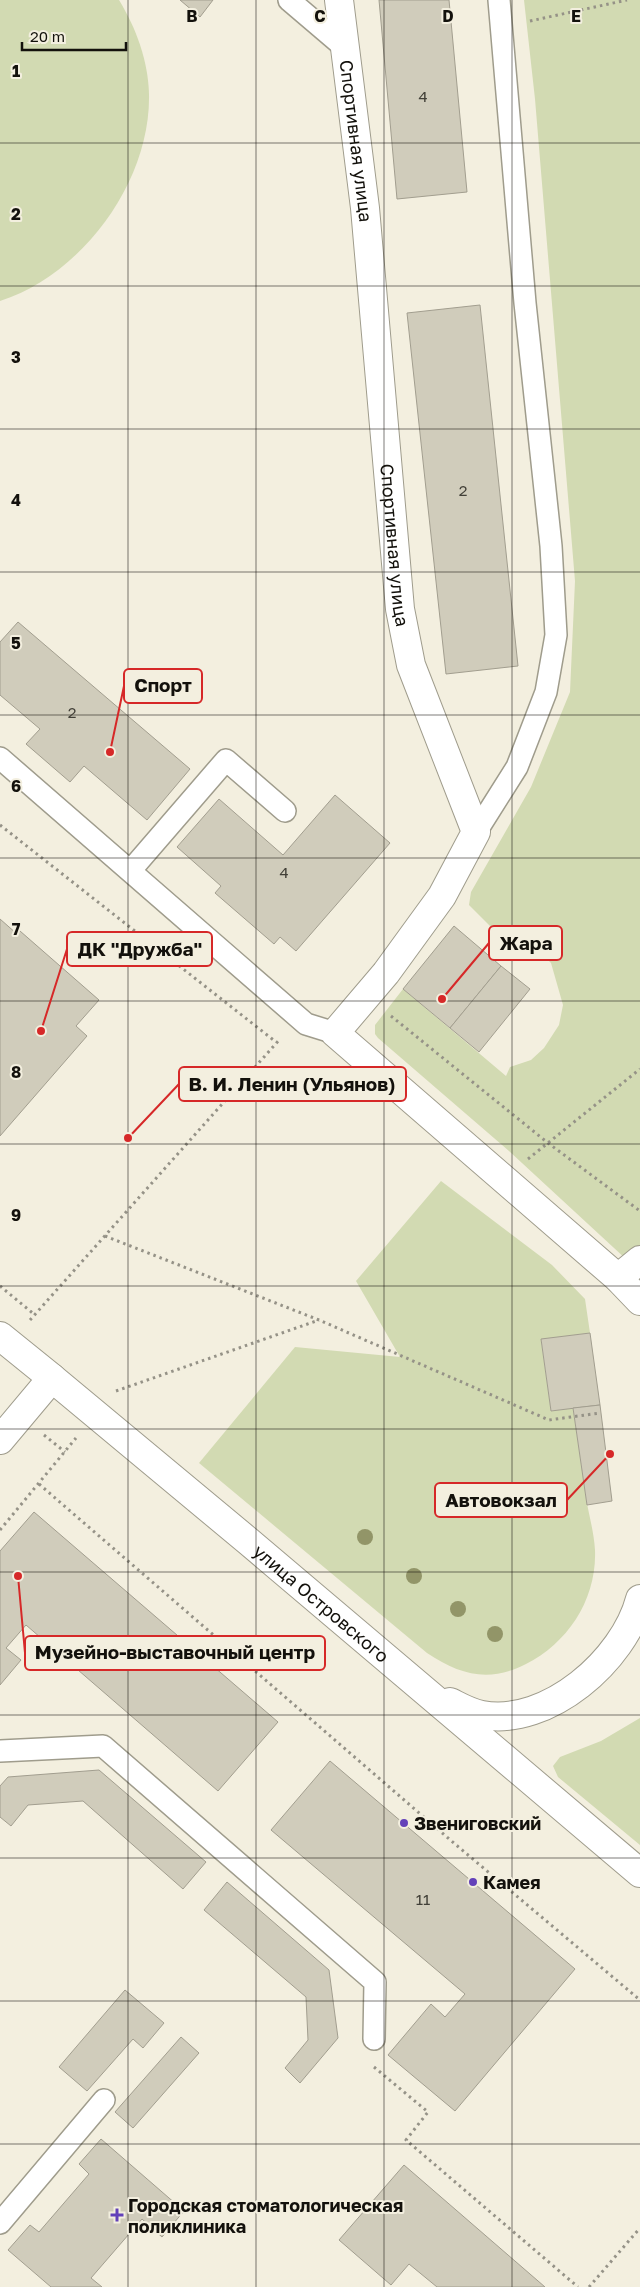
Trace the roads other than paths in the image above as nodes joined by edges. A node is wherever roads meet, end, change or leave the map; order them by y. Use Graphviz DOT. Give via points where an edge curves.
graph roads {
  1 [pos="289,0"];
  2 [pos="339,0"];
  3 [pos="498,0"];
  4 [pos="343,46"];
  5 [pos="0,758"];
  6 [pos="285,811"];
  7 [pos="476,832"];
  8 [pos="131,870"];
  9 [pos="335,1032"];
  10 [pos="640,1260"];
  11 [pos="618,1278"];
  12 [pos="640,1301"];
  13 [pos="0,1336"];
  14 [pos="52,1378"];
  15 [pos="0,1440"];
  16 [pos="640,1599"];
  17 [pos="414,1681"];
  18 [pos="0,1751"];
  19 [pos="640,1873"];
  20 [pos="374,2038"];
  21 [pos="104,2100"];
  22 [pos="0,2223"];
  1 -- 4 [label="lane"];
  2 -- 4 [label="street, Спортивная улица"];
  3 -- 7 [label="lane" via="551,546 556,635 546,692 517,767"];
  4 -- 7 [label="street, Спортивная улица" via="365,208 400,609 411,665"];
  5 -- 8 [label="lane"];
  6 -- 8 [label="lane" via="226,760"];
  7 -- 9 [label="street" via="442,896 368,996"];
  8 -- 9 [label="lane" via="306,1024"];
  9 -- 11 [label="street"];
  10 -- 11 [label="street"];
  11 -- 12 [label="street"];
  13 -- 14 [label="street, улица Островского"];
  14 -- 15 [label="street"];
  14 -- 17 [label="street, улица Островского"];
  16 -- 17 [label="street" via="618,1645 597,1669 578,1686 537,1710 511,1715 482,1715 463,1709"];
  17 -- 19 [label="street, улица Островского"];
  18 -- 20 [label="lane" via="103,1746 375,1982"];
  21 -- 22 [label="lane"];
}
